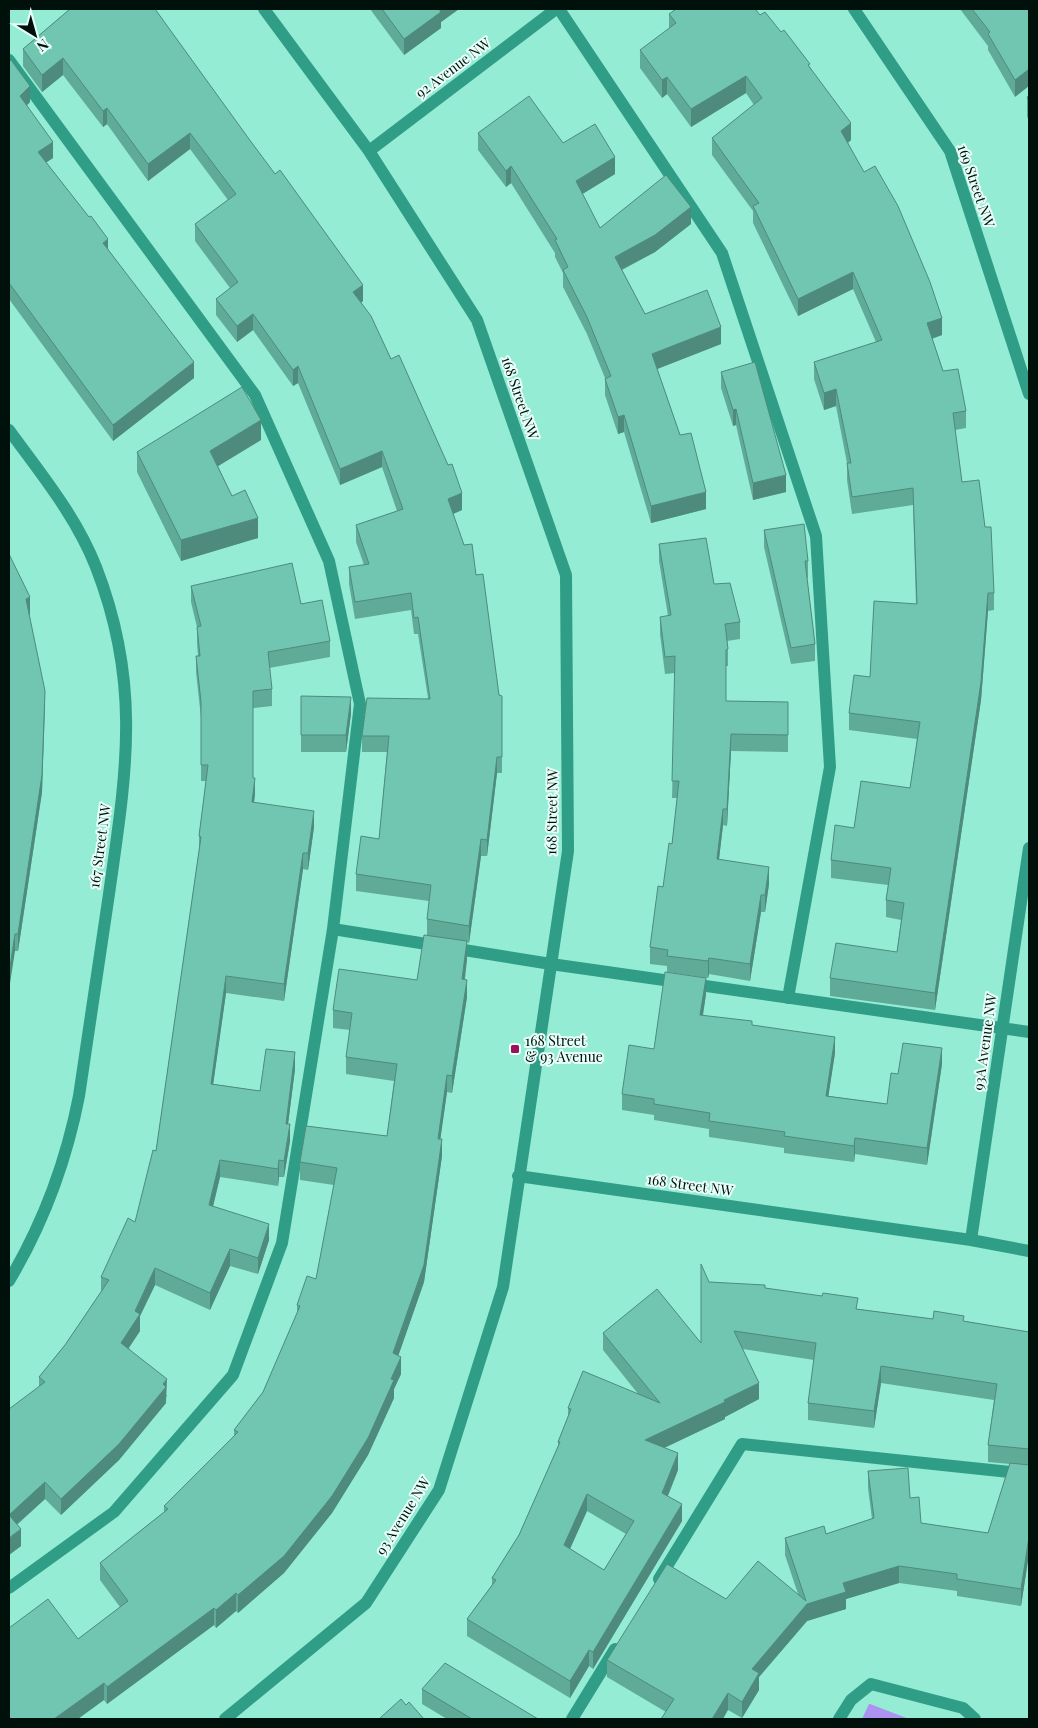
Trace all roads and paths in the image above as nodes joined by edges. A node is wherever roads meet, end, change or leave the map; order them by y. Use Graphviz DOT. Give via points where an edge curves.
graph roads {
  1 [pos="264,9"];
  2 [pos="558,9"];
  3 [pos="854,9"];
  4 [pos="9,60"];
  5 [pos="369,151"];
  6 [pos="1029,394"];
  7 [pos="9,430"];
  8 [pos="1029,848"];
  9 [pos="333,929"];
  10 [pos="550,964"];
  11 [pos="788,998"];
  12 [pos="1002,1028"];
  13 [pos="1029,1032"];
  14 [pos="518,1176"];
  15 [pos="971,1240"];
  16 [pos="1029,1251"];
  17 [pos="9,1281"];
  18 [pos="1029,1474"];
  19 [pos="654,1586"];
  20 [pos="9,1588"];
  21 [pos="624,1636"];
  22 [pos="226,1719"];
  23 [pos="572,1719"];
  24 [pos="839,1719"];
  25 [pos="975,1719"];
  1 -- 5 [label="street, 168 Street NW"];
  2 -- 5 [label="street, 92 Avenue NW"];
  2 -- 11 [label="street" via="722,253 816,536 830,767"];
  3 -- 6 [label="street, 169 Street NW" via="950,151"];
  4 -- 9 [label="street" via="255,395 329,561 360,704"];
  5 -- 10 [label="street, 168 Street NW" via="477,320 566,575 568,851"];
  7 -- 17 [label="street, 167 Street NW" via="58,497 95,565 120,648 128,729 122,799 81,1087 70,1141 44,1215"];
  8 -- 12 [label="street, 93A Avenue NW"];
  9 -- 10 [label="street"];
  9 -- 20 [label="street" via="282,1243 233,1375 114,1512"];
  10 -- 11 [label="street"];
  10 -- 14 [label="street, 168 Street NW"];
  11 -- 12 [label="street"];
  12 -- 13 [label="street"];
  12 -- 15 [label="street, 93A Avenue NW"];
  14 -- 15 [label="street, 168 Street NW"];
  14 -- 22 [label="street, 93 Avenue NW" via="503,1287 439,1490 366,1603"];
  15 -- 16 [label="street, 168 Street NW"];
  18 -- 19 [label="street" via="742,1444"];
  21 -- 23 [label="street"];
  24 -- 25 [label="street" via="851,1700 871,1684 963,1708"];
}
